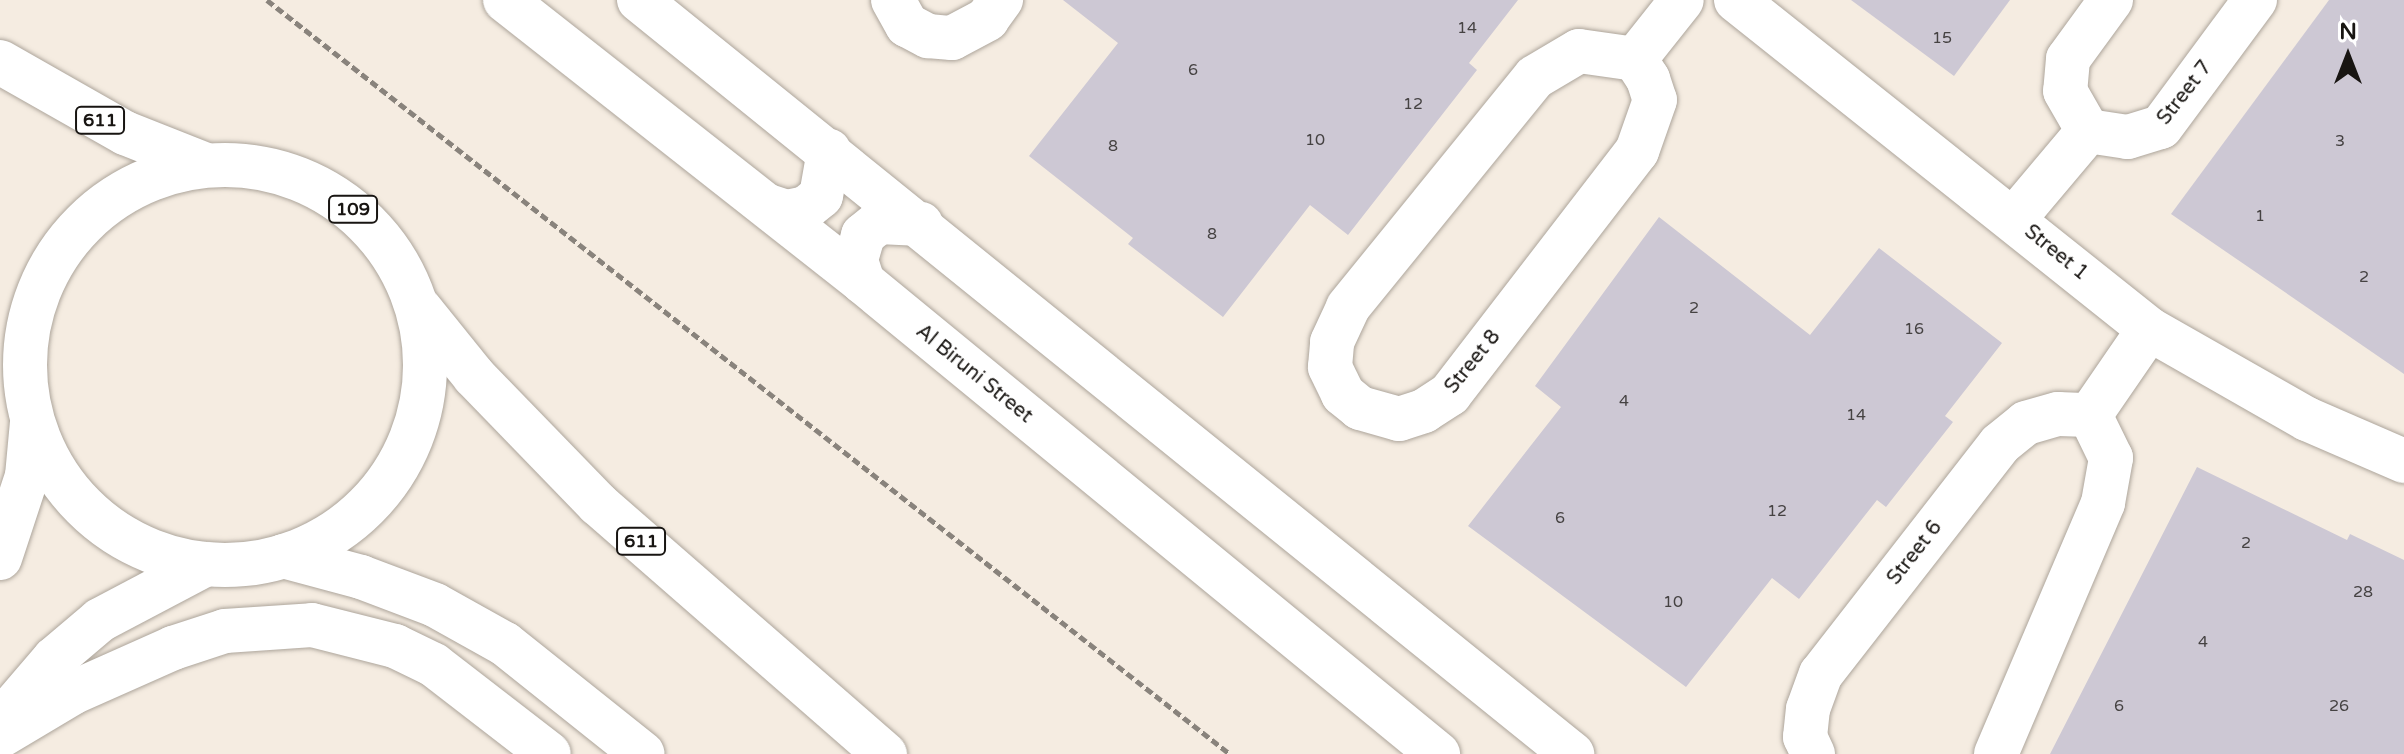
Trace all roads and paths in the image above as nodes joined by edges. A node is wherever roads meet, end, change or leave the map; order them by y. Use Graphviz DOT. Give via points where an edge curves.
graph roads {
  1 [pos="267,0"];
  2 [pos="505,0"];
  3 [pos="639,0"];
  4 [pos="893,0"];
  5 [pos="1001,0"];
  6 [pos="1682,0"];
  7 [pos="1736,0"];
  8 [pos="2111,0"];
  9 [pos="2255,0"];
  10 [pos="1635,59"];
  11 [pos="0,62"];
  12 [pos="2088,131"];
  13 [pos="829,151"];
  14 [pos="206,165"];
  15 [pos="768,206"];
  16 [pos="2014,219"];
  17 [pos="921,224"];
  18 [pos="863,282"];
  19 [pos="0,306"];
  20 [pos="418,307"];
  21 [pos="2149,329"];
  22 [pos="24,347"];
  23 [pos="2090,415"];
  24 [pos="32,422"];
  25 [pos="2404,461"];
  26 [pos="283,556"];
  27 [pos="0,558"];
  28 [pos="206,564"];
  29 [pos="0,722"];
  30 [pos="0,736"];
  31 [pos="549,754"];
  32 [pos="643,754"];
  33 [pos="885,754"];
  34 [pos="1230,754"];
  35 [pos="1438,754"];
  36 [pos="1572,754"];
  37 [pos="1813,754"];
  38 [pos="1996,754"];
  1 -- 34 [label="path"];
  2 -- 15 [label="street, Al Biruni Street"];
  3 -- 13 [label="street"];
  4 -- 5 [label="street" via="907,25 928,36 952,38 987,19"];
  6 -- 10 [label="street"];
  7 -- 16 [label="street, Street 1"];
  8 -- 12 [label="street" via="2063,73 2065,91"];
  9 -- 12 [label="street, Street 7" via="2161,127 2128,137"];
  10 -- 10 [label="street, Street 8" via="1579,51 1535,77 1348,307 1332,342 1330,367 1343,394 1360,408 1399,419 1450,394 1637,151 1655,100"];
  11 -- 14 [label="street, 611" via="125,133"];
  12 -- 16 [label="street"];
  13 -- 15 [label="street" via="821,196 806,208 787,212"];
  13 -- 17 [label="street"];
  14 -- 20 [label="street, 109" via="284,173 353,210 403,270"];
  14 -- 22 [label="street, 109" via="130,188 69,238 46,271"];
  15 -- 18 [label="street, Al Biruni Street"];
  16 -- 21 [label="street, Street 1"];
  17 -- 18 [label="street" via="879,222 863,235 856,260"];
  17 -- 36 [label="street"];
  18 -- 35 [label="street, Al Biruni Street"];
  19 -- 22 [label="street"];
  20 -- 26 [label="street, 109" via="426,384 403,459 353,520"];
  20 -- 33 [label="street, 611" via="474,376 566,473"];
  21 -- 23 [label="street"];
  21 -- 25 [label="street, Street 1" via="2307,419"];
  22 -- 24 [label="street, 109"];
  23 -- 37 [label="street, Street 6" via="2058,414 2026,423 2000,444 1821,674 1805,737"];
  23 -- 38 [label="street" via="2111,458 2103,503"];
  24 -- 27 [label="street" via="27,476"];
  24 -- 28 [label="street, 109" via="47,459 97,520 167,557"];
  26 -- 28 [label="street, 109" via="245,564"];
  26 -- 32 [label="street" via="435,605 505,644"];
  28 -- 29 [label="street" via="100,620 54,659"];
  30 -- 31 [label="street" via="72,693 173,648 225,631 312,625 382,641 434,665"];
}
